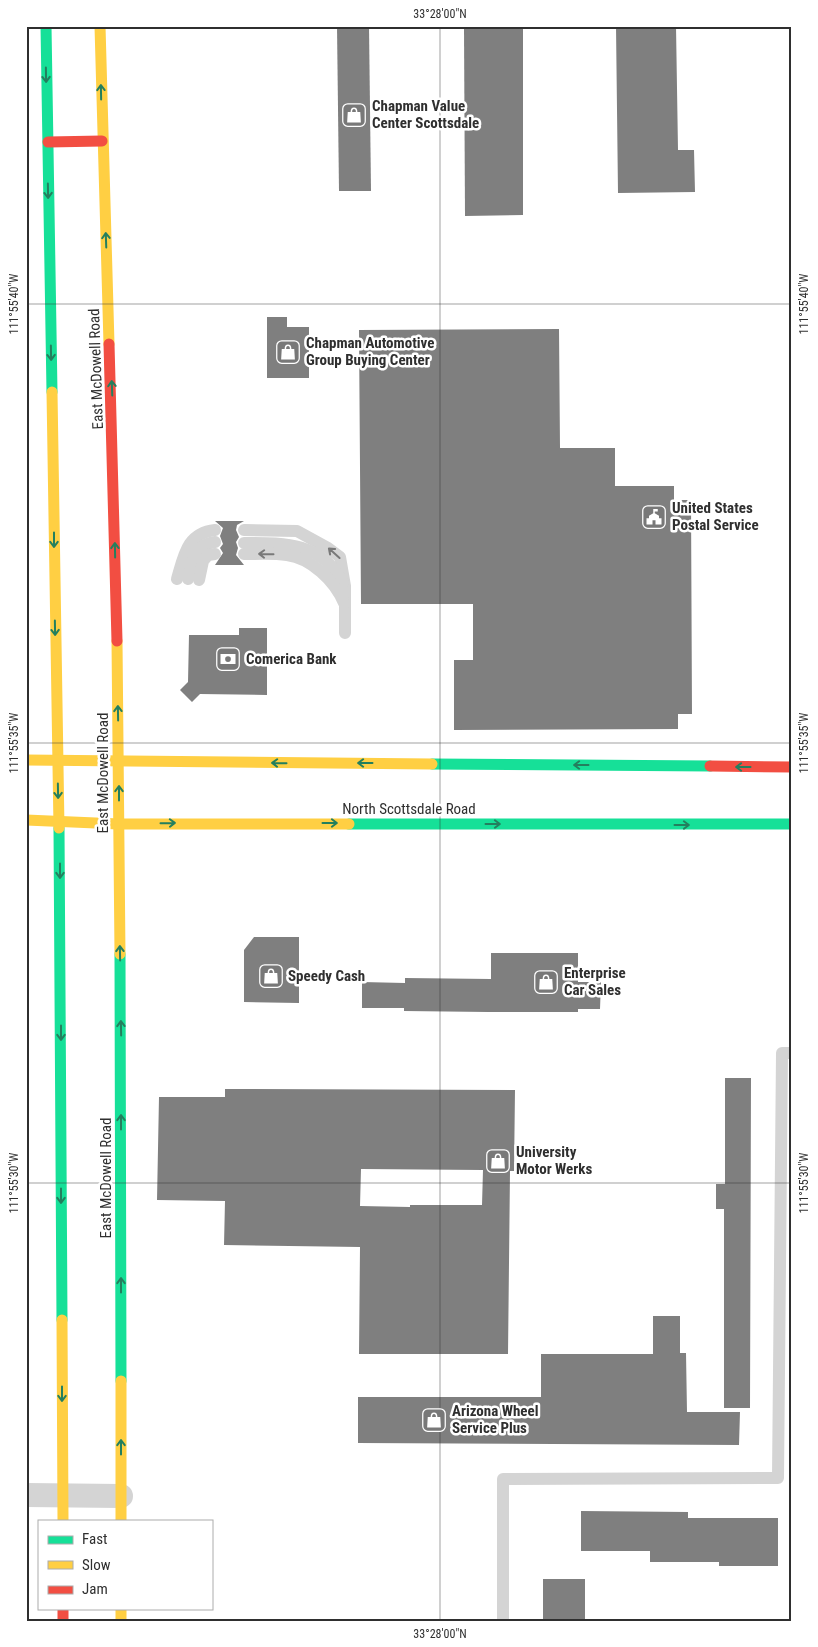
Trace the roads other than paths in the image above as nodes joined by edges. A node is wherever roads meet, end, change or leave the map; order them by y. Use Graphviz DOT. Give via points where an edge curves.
graph roads {
  1 [pos="46,26"];
  2 [pos="100,26"];
  3 [pos="102,141"];
  4 [pos="48,142"];
  5 [pos="188,579"];
  6 [pos="346,605"];
  7 [pos="346,633"];
  8 [pos="26,760"];
  9 [pos="58,760"];
  10 [pos="118,761"];
  11 [pos="792,767"];
  12 [pos="26,820"];
  13 [pos="58,822"];
  14 [pos="119,824"];
  15 [pos="792,824"];
  16 [pos="792,1053"];
  17 [pos="26,1495"];
  18 [pos="62,1496"];
  19 [pos="121,1496"];
  20 [pos="62,1520"];
  21 [pos="121,1520"];
  22 [pos="503,1621"];
  1 -- 4 [label="main road, one-way"];
  3 -- 2 [label="main road, East McDowell Road, one-way"];
  3 -- 4 [label="main road"];
  10 -- 3 [label="main road, East McDowell Road, one-way" via="112,386"];
  4 -- 9 [label="main road, one-way"];
  5 -- 5 [label="lane" via="186,554 195,536 203,531 215,542"];
  6 -- 6 [label="lane" via="340,557 305,534 287,530 244,542 308,563 330,581"];
  6 -- 7 [label="lane"];
  8 -- 9 [label="main road"];
  9 -- 10 [label="main road"];
  9 -- 13 [label="main road, one-way"];
  11 -- 10 [label="main road, one-way"];
  14 -- 10 [label="main road, East McDowell Road, one-way"];
  12 -- 13 [label="main road, North Scottsdale Road"];
  13 -- 14 [label="main road, North Scottsdale Road"];
  13 -- 18 [label="main road, one-way"];
  14 -- 15 [label="main road, North Scottsdale Road, one-way"];
  19 -- 14 [label="main road, East McDowell Road, one-way"];
  16 -- 22 [label="lane" via="782,1053 778,1478 503,1479"];
  17 -- 18 [label="street"];
  18 -- 19 [label="street"];
  18 -- 20 [label="main road"];
  19 -- 21 [label="main road, East McDowell Road"];
}
